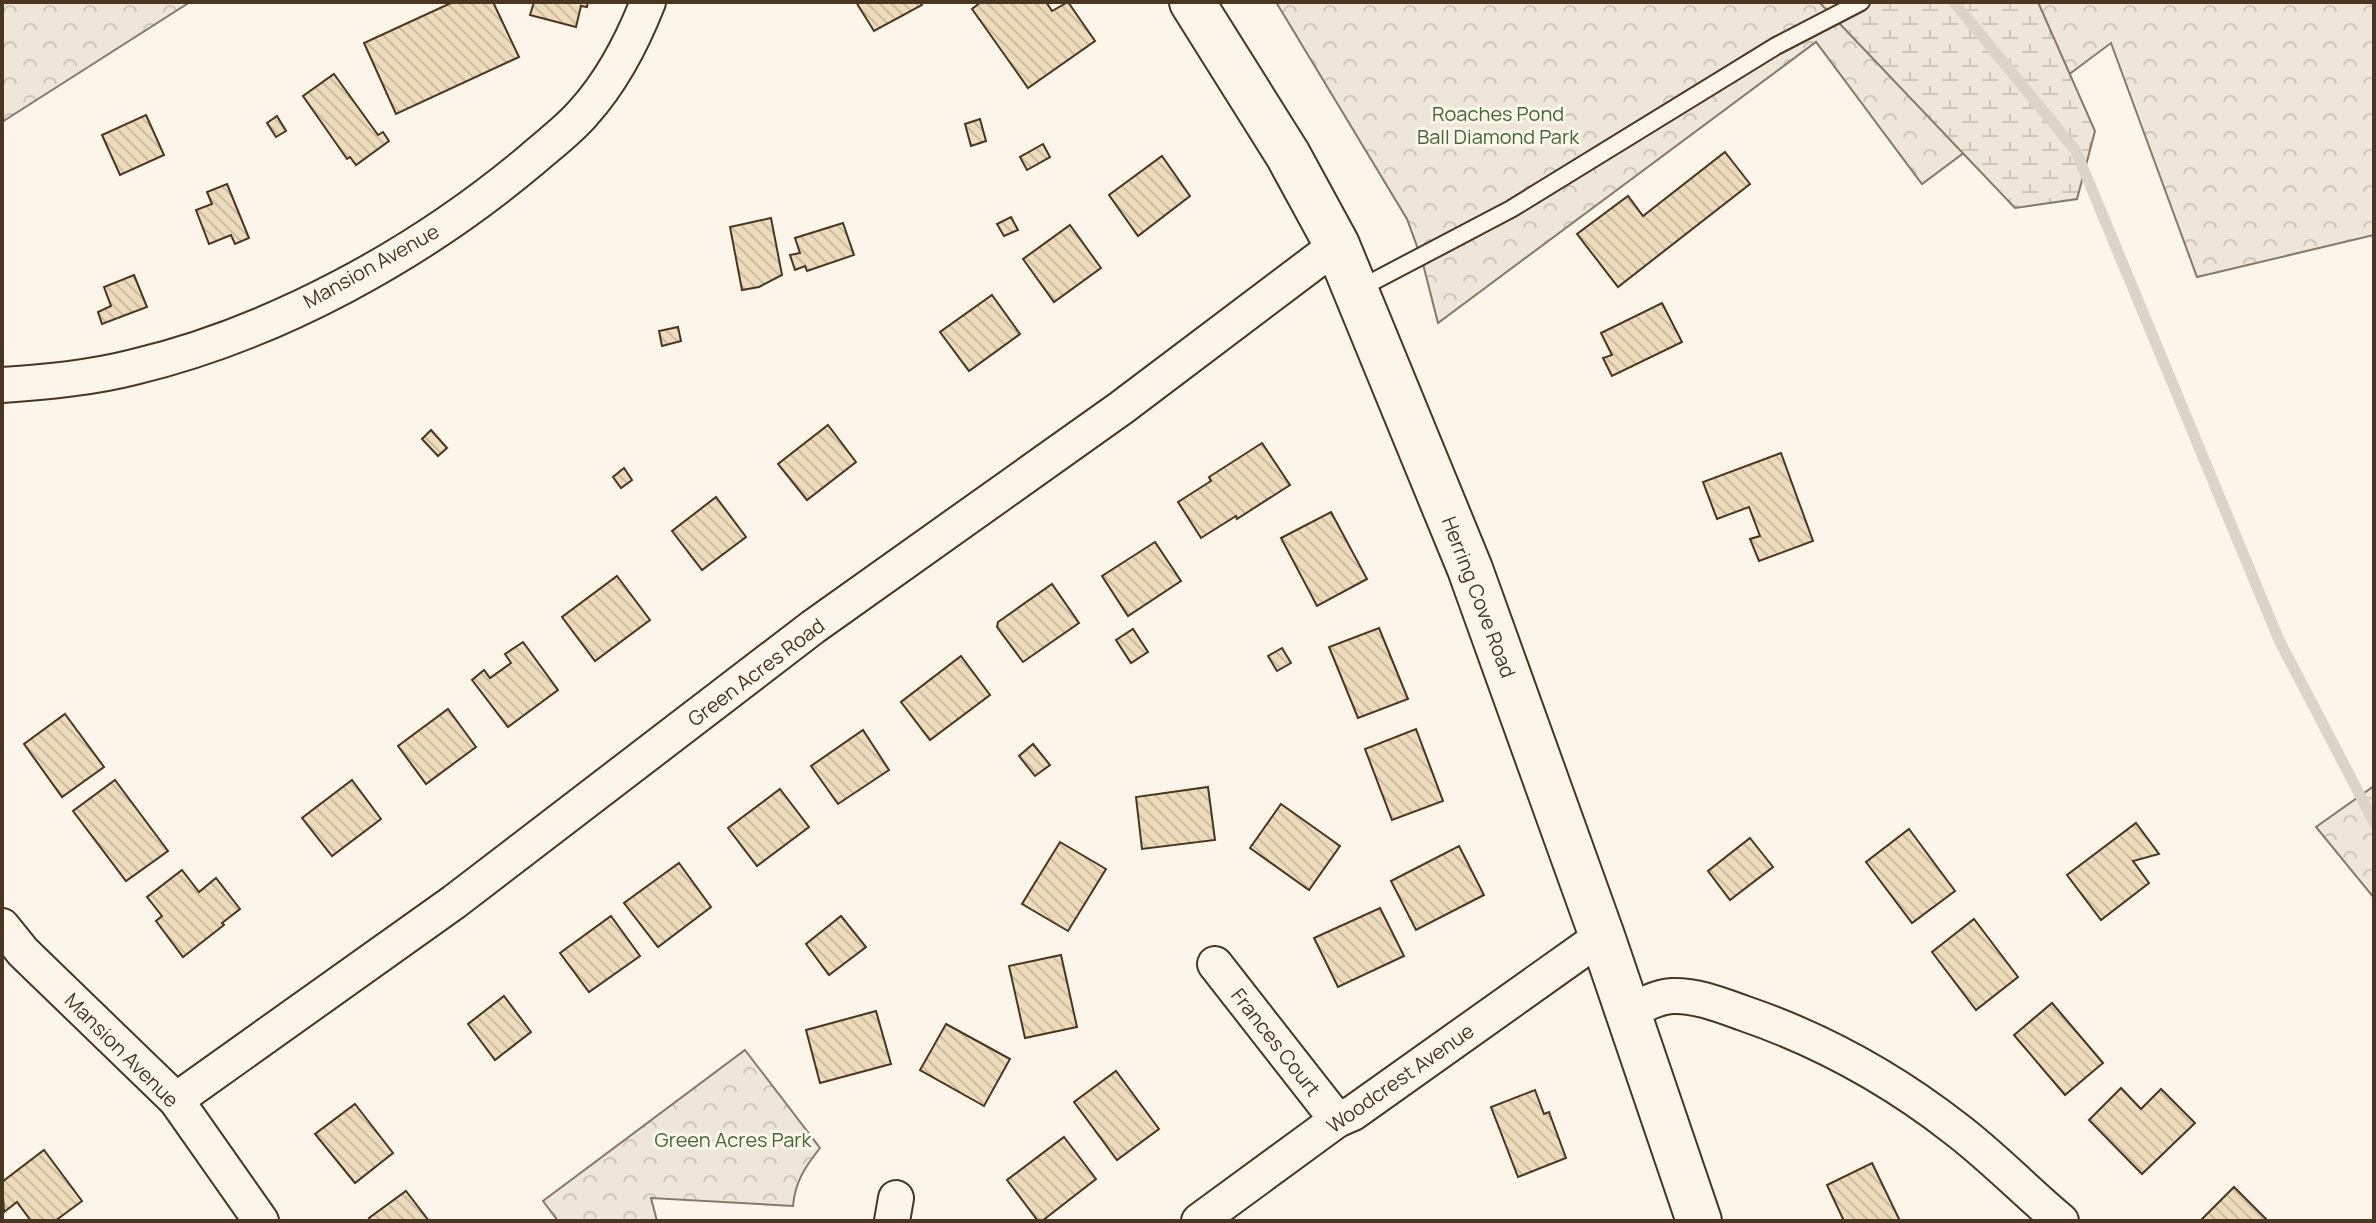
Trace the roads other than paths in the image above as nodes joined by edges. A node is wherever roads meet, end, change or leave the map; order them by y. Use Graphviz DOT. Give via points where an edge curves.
graph roads {
  1 [pos="648,2"];
  2 [pos="1192,2"];
  3 [pos="1861,2"];
  4 [pos="1337,245"];
  5 [pos="1356,291"];
  6 [pos="2,385"];
  7 [pos="2,926"];
  8 [pos="1602,936"];
  9 [pos="1215,964"];
  10 [pos="1627,1014"];
  11 [pos="176,1100"];
  12 [pos="1337,1120"];
  13 [pos="261,1221"];
  14 [pos="1199,1221"];
  15 [pos="1699,1221"];
  16 [pos="2061,1221"];
  1 -- 6 [label="street, Mansion Avenue" via="620,60 585,112 476,203 384,263 287,312 187,351 60,381"];
  2 -- 4 [label="main road, Herring Cove Road" via="1288,155"];
  3 -- 5 [label="lane" via="1776,46 1511,209"];
  4 -- 5 [label="main road, Herring Cove Road"];
  4 -- 11 [label="street, Green Acres Road" via="1121,408 813,627 454,902"];
  5 -- 8 [label="main road, Herring Cove Road" via="1470,569"];
  7 -- 11 [label="street, Mansion Avenue"];
  8 -- 10 [label="main road, Herring Cove Road"];
  8 -- 12 [label="street, Woodcrest Avenue"];
  9 -- 12 [label="street, Frances Court"];
  10 -- 15 [label="main road, Herring Cove Road"];
  10 -- 16 [label="street" via="1673,996 1712,1002 1818,1044 1923,1104"];
  11 -- 13 [label="street, Mansion Avenue"];
  12 -- 14 [label="street, Woodcrest Avenue"];
}
